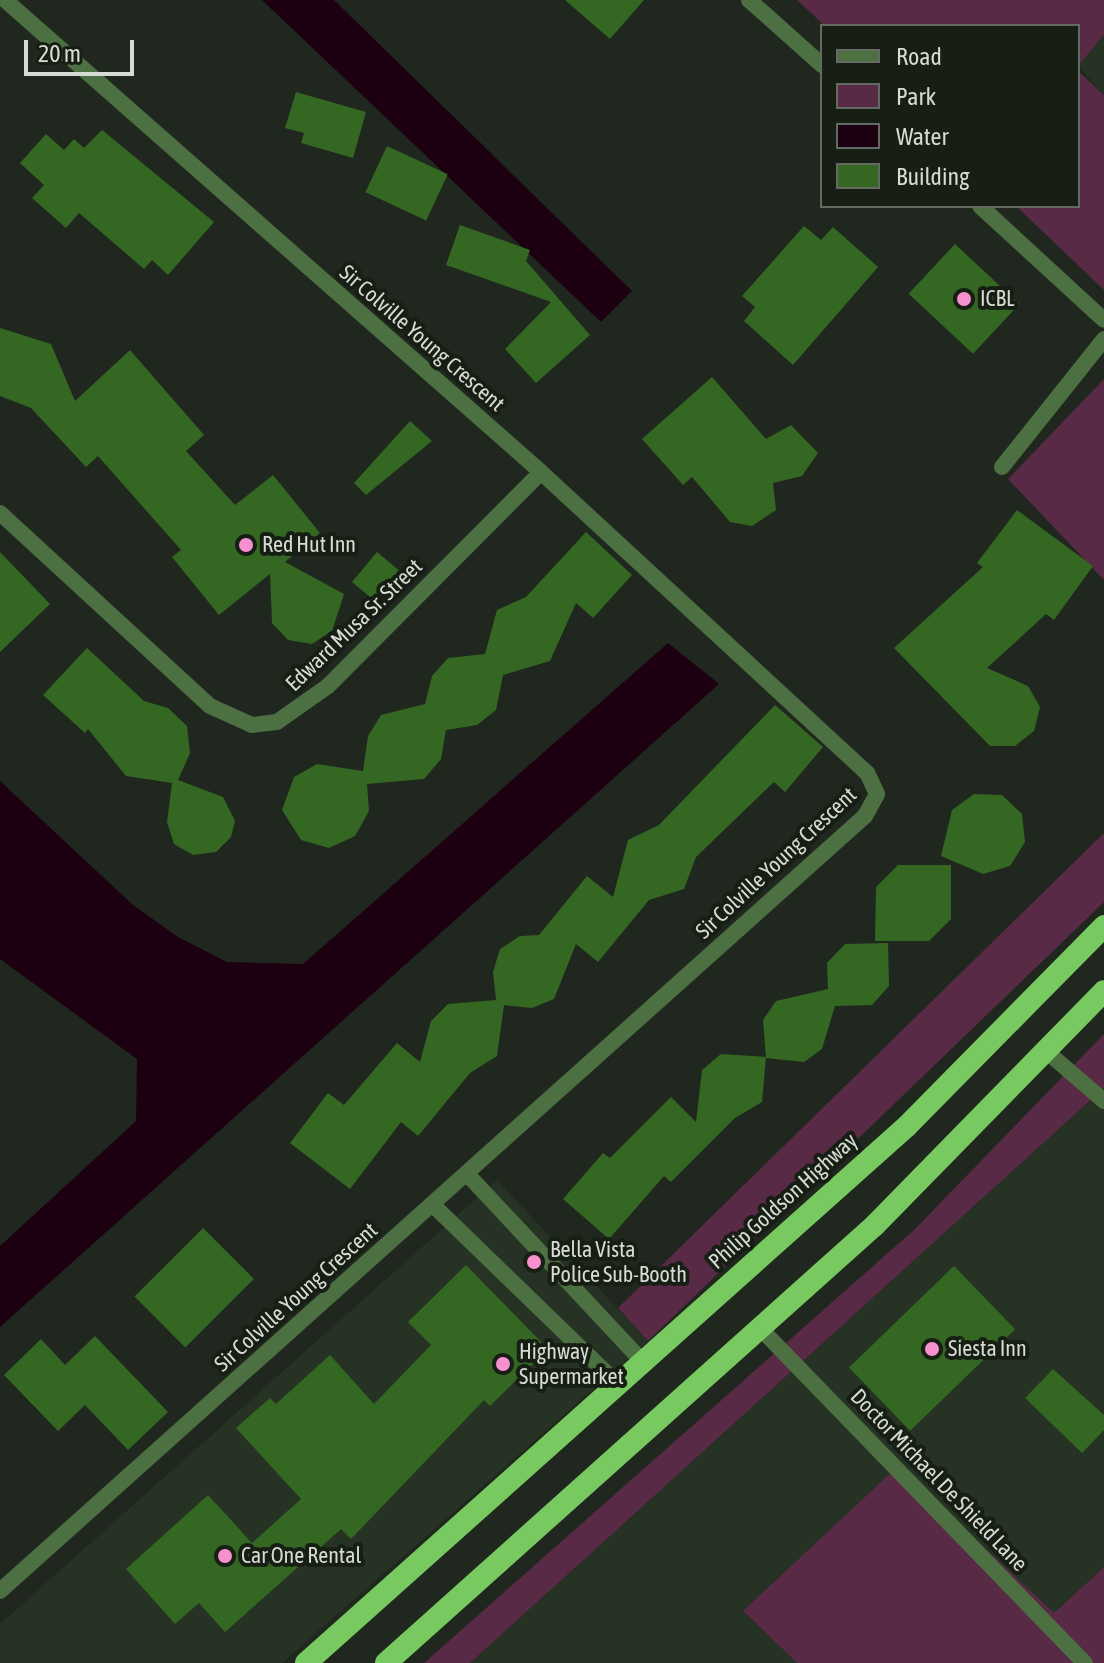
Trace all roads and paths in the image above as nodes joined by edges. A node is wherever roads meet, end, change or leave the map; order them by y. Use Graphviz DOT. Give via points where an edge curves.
graph roads {
  1 [pos="5,0"];
  2 [pos="749,0"];
  3 [pos="820,63"];
  4 [pos="982,208"];
  5 [pos="1104,320"];
  6 [pos="1104,339"];
  7 [pos="1002,467"];
  8 [pos="541,472"];
  9 [pos="0,513"];
  10 [pos="1104,926"];
  11 [pos="1104,991"];
  12 [pos="1046,1051"];
  13 [pos="1104,1101"];
  14 [pos="468,1175"];
  15 [pos="433,1205"];
  16 [pos="760,1328"];
  17 [pos="642,1361"];
  18 [pos="618,1384"];
  19 [pos="0,1591"];
  20 [pos="306,1663"];
  21 [pos="386,1663"];
  22 [pos="1085,1663"];
  1 -- 8 [label="street, Sir Colville Young Crescent"];
  2 -- 3 [label="street"];
  4 -- 5 [label="street"];
  6 -- 7 [label="street"];
  8 -- 9 [label="street, Edward Musa Sr. Street" via="328,686 277,722 252,725 210,706"];
  8 -- 14 [label="street, Sir Colville Young Crescent" via="867,773 877,794 865,816"];
  10 -- 17 [label="highway, Philip Goldson Highway" via="907,1126"];
  11 -- 12 [label="highway"];
  12 -- 13 [label="street"];
  12 -- 16 [label="highway" via="875,1225"];
  14 -- 15 [label="street, Sir Colville Young Crescent"];
  14 -- 17 [label="street"];
  15 -- 18 [label="street"];
  15 -- 19 [label="street, Sir Colville Young Crescent"];
  16 -- 21 [label="highway"];
  16 -- 22 [label="street, Doctor Michael De Shield Lane"];
  17 -- 18 [label="highway, Philip Goldson Highway"];
  18 -- 20 [label="highway, Philip Goldson Highway"];
}
